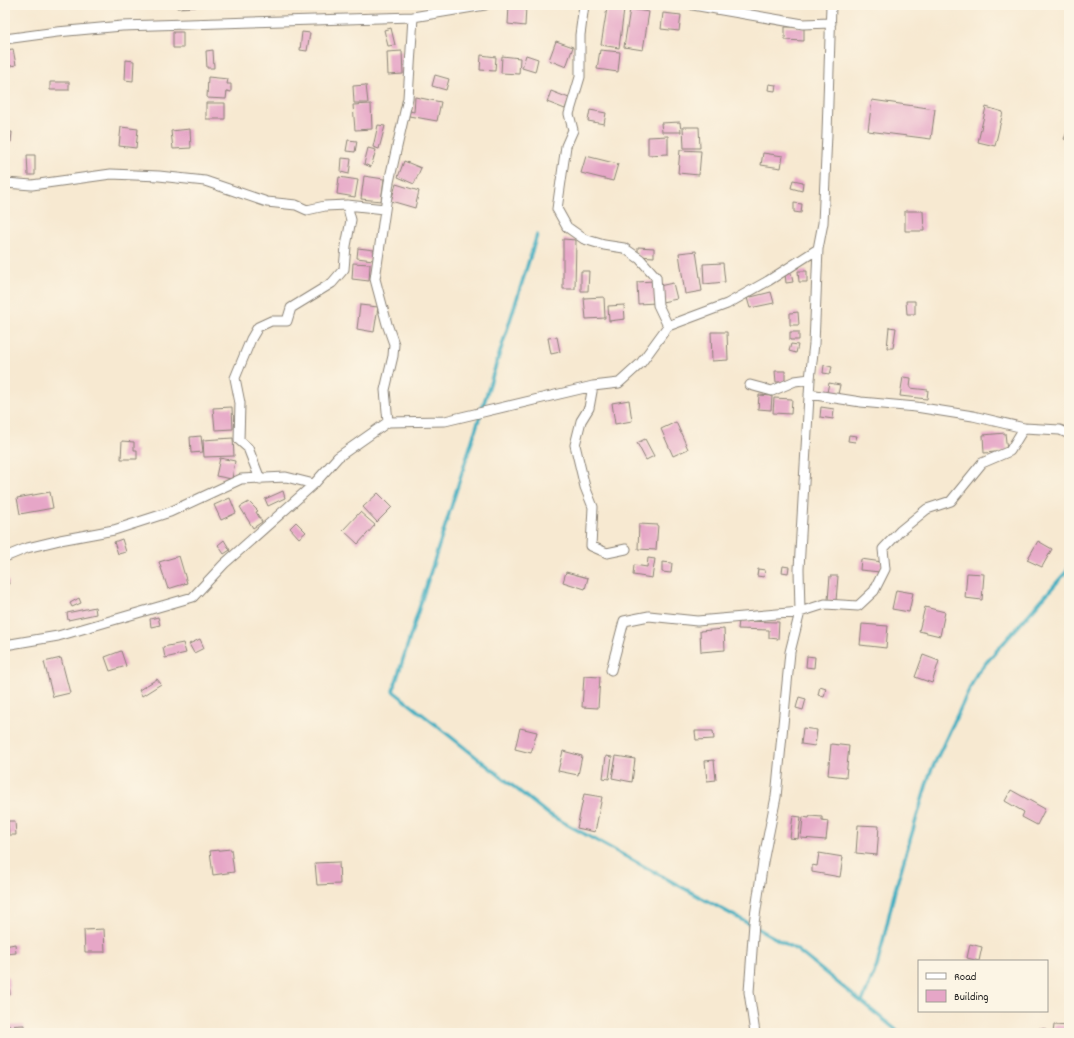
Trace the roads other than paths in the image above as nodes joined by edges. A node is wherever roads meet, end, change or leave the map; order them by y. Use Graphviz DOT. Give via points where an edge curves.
graph roads {
  1 [pos="485,5"];
  2 [pos="584,5"];
  3 [pos="692,5"];
  4 [pos="831,5"];
  5 [pos="413,17"];
  6 [pos="831,23"];
  7 [pos="5,39"];
  8 [pos="5,183"];
  9 [pos="347,205"];
  10 [pos="385,209"];
  11 [pos="818,249"];
  12 [pos="668,326"];
  13 [pos="810,379"];
  14 [pos="750,385"];
  15 [pos="594,386"];
  16 [pos="809,394"];
  17 [pos="388,422"];
  18 [pos="1024,428"];
  19 [pos="1069,434"];
  20 [pos="260,479"];
  21 [pos="314,484"];
  22 [pos="626,548"];
  23 [pos="5,557"];
  24 [pos="800,612"];
  25 [pos="5,645"];
  26 [pos="611,670"];
  27 [pos="754,1033"];
  1 -- 5 [label="street"];
  2 -- 12 [label="street" via="580,35 580,77 569,114 573,130 566,146 557,209 566,227 584,239 624,248 640,259 656,276 658,305"];
  3 -- 6 [label="street" via="803,24"];
  4 -- 6 [label="street"];
  5 -- 7 [label="street" via="122,26"];
  5 -- 10 [label="street" via="408,98"];
  6 -- 11 [label="street" via="823,223"];
  8 -- 9 [label="street" via="52,184 111,174 159,176 205,181 267,202 296,205 307,210"];
  9 -- 10 [label="street"];
  9 -- 20 [label="street" via="352,220 344,269 332,283 291,308 287,321 271,321 258,327 250,339 235,378 240,403 240,440 248,448"];
  10 -- 17 [label="street" via="375,279 394,344 385,390"];
  11 -- 12 [label="street" via="727,304"];
  11 -- 13 [label="street"];
  12 -- 15 [label="street" via="641,363 619,383"];
  13 -- 14 [label="street" via="795,381 772,391"];
  13 -- 16 [label="street"];
  15 -- 17 [label="street" via="445,421"];
  15 -- 22 [label="street" via="575,445 585,488 593,507 591,546 607,554"];
  16 -- 18 [label="street" via="972,416"];
  16 -- 24 [label="street" via="799,568"];
  17 -- 21 [label="street" via="338,457"];
  18 -- 19 [label="street" via="1060,430"];
  18 -- 24 [label="street" via="1010,451 982,463 952,501 927,509 883,549 885,569 874,591 858,606 825,604"];
  20 -- 21 [label="street" via="286,477"];
  20 -- 23 [label="street" via="241,479 170,512 114,530 33,546"];
  21 -- 25 [label="street" via="224,564 193,597 58,636"];
  24 -- 26 [label="street" via="697,621 649,616 624,621"];
  24 -- 27 [label="street" via="790,652 776,797 754,923 749,992"];
}
